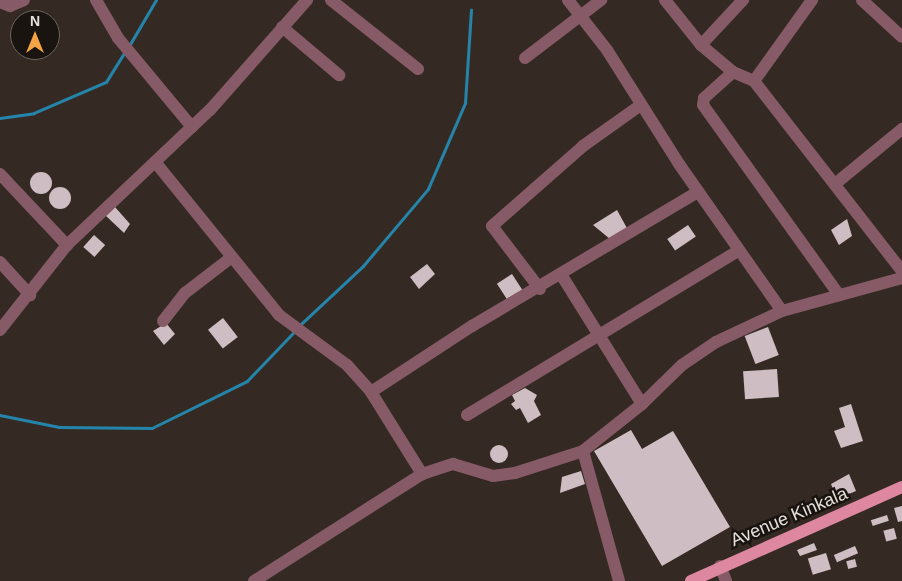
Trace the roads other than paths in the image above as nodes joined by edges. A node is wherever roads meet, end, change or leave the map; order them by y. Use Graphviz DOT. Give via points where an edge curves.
graph roads {
  1 [pos="24,0"];
  2 [pos="96,0"];
  3 [pos="307,0"];
  4 [pos="331,0"];
  5 [pos="568,0"];
  6 [pos="601,0"];
  7 [pos="665,0"];
  8 [pos="742,0"];
  9 [pos="812,0"];
  10 [pos="862,0"];
  11 [pos="0,2"];
  12 [pos="583,18"];
  13 [pos="282,27"];
  14 [pos="902,37"];
  15 [pos="701,45"];
  16 [pos="525,58"];
  17 [pos="418,68"];
  18 [pos="733,72"];
  19 [pos="339,74"];
  20 [pos="754,80"];
  21 [pos="641,105"];
  22 [pos="192,127"];
  23 [pos="902,129"];
  24 [pos="156,164"];
  25 [pos="0,174"];
  26 [pos="835,184"];
  27 [pos="698,192"];
  28 [pos="67,245"];
  29 [pos="739,250"];
  30 [pos="232,257"];
  31 [pos="0,262"];
  32 [pos="902,271"];
  33 [pos="562,276"];
  34 [pos="902,278"];
  35 [pos="540,289"];
  36 [pos="30,295"];
  37 [pos="840,295"];
  38 [pos="782,311"];
  39 [pos="163,321"];
  40 [pos="0,330"];
  41 [pos="598,339"];
  42 [pos="371,392"];
  43 [pos="642,404"];
  44 [pos="467,415"];
  45 [pos="583,451"];
  46 [pos="422,474"];
  47 [pos="902,487"];
  48 [pos="720,566"];
  49 [pos="257,581"];
  50 [pos="619,581"];
  51 [pos="691,581"];
  52 [pos="726,581"];
  1 -- 11 [label="street" via="10,6"];
  2 -- 22 [label="street" via="118,38"];
  3 -- 13 [label="street"];
  4 -- 17 [label="street"];
  5 -- 12 [label="street"];
  6 -- 12 [label="street"];
  7 -- 15 [label="street"];
  8 -- 15 [label="street"];
  9 -- 20 [label="street"];
  10 -- 14 [label="street"];
  12 -- 16 [label="street"];
  12 -- 21 [label="street"];
  13 -- 19 [label="street"];
  13 -- 22 [label="street"];
  15 -- 18 [label="street"];
  18 -- 20 [label="street"];
  18 -- 37 [label="street" via="704,98 703,105"];
  20 -- 26 [label="street"];
  21 -- 27 [label="street"];
  21 -- 35 [label="street" via="583,146 492,226"];
  22 -- 24 [label="street"];
  23 -- 26 [label="street"];
  24 -- 28 [label="street"];
  24 -- 30 [label="street"];
  25 -- 28 [label="street"];
  26 -- 32 [label="street"];
  27 -- 29 [label="street"];
  27 -- 33 [label="street"];
  28 -- 36 [label="street"];
  29 -- 38 [label="street"];
  29 -- 41 [label="street"];
  30 -- 39 [label="street" via="185,293"];
  30 -- 42 [label="street" via="279,315 347,365"];
  31 -- 36 [label="street"];
  33 -- 35 [label="street"];
  33 -- 41 [label="street"];
  34 -- 37 [label="street"];
  35 -- 42 [label="street" via="472,326"];
  36 -- 40 [label="street"];
  37 -- 38 [label="street"];
  38 -- 43 [label="street" via="688,360"];
  41 -- 43 [label="street"];
  41 -- 44 [label="street"];
  42 -- 46 [label="street"];
  43 -- 45 [label="street"];
  45 -- 46 [label="street" via="515,473 493,476 453,464"];
  45 -- 50 [label="street"];
  46 -- 49 [label="street"];
  47 -- 48 [label="main road, Avenue Kinkala"];
  48 -- 51 [label="main road, Avenue Kinkala"];
  48 -- 52 [label="street"];
}
